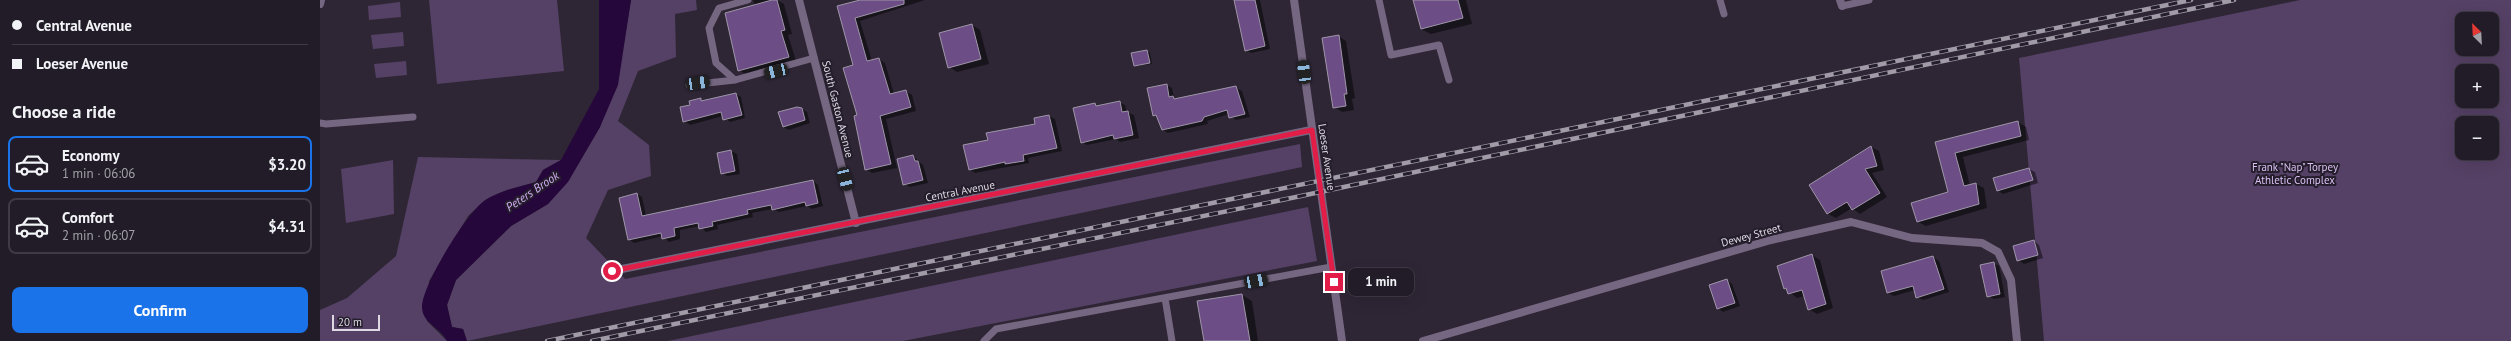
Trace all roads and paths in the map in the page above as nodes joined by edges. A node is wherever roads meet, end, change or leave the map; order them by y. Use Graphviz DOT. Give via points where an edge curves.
graph roads {
  1 [pos="321,0"];
  2 [pos="748,0"];
  3 [pos="799,0"];
  4 [pos="1294,0"];
  5 [pos="1379,0"];
  6 [pos="1720,0"];
  7 [pos="1869,0"];
  8 [pos="1841,3"];
  9 [pos="320,4"];
  10 [pos="1724,14"];
  11 [pos="814,58"];
  12 [pos="735,80"];
  13 [pos="1449,80"];
  14 [pos="689,85"];
  15 [pos="414,117"];
  16 [pos="320,123"];
  17 [pos="1312,130"];
  18 [pos="856,223"];
  19 [pos="1331,267"];
  20 [pos="612,271"];
  21 [pos="1165,298"];
  22 [pos="984,341"];
  23 [pos="1172,341"];
  24 [pos="1342,341"];
  25 [pos="1423,341"];
  26 [pos="2017,341"];
  1 -- 9 [label="street"];
  2 -- 12 [label="lane" via="719,8 709,28 716,63"];
  3 -- 11 [label="street, South Gaston Avenue"];
  4 -- 17 [label="street, Loeser Avenue"];
  5 -- 13 [label="lane" via="1391,55 1439,45"];
  6 -- 10 [label="lane"];
  7 -- 8 [label="lane"];
  11 -- 12 [label="lane"];
  11 -- 18 [label="street, South Gaston Avenue"];
  12 -- 14 [label="lane"];
  15 -- 16 [label="lane"];
  17 -- 18 [label="street, Central Avenue"];
  17 -- 19 [label="street, Loeser Avenue"];
  18 -- 20 [label="street, Central Avenue"];
  19 -- 21 [label="lane"];
  19 -- 24 [label="street, Loeser Avenue"];
  21 -- 22 [label="lane" via="996,329"];
  21 -- 23 [label="lane"];
  25 -- 26 [label="street, Dewey Street" via="1771,240 1851,222 1912,238 1982,243 1998,252 2011,280"];
}
